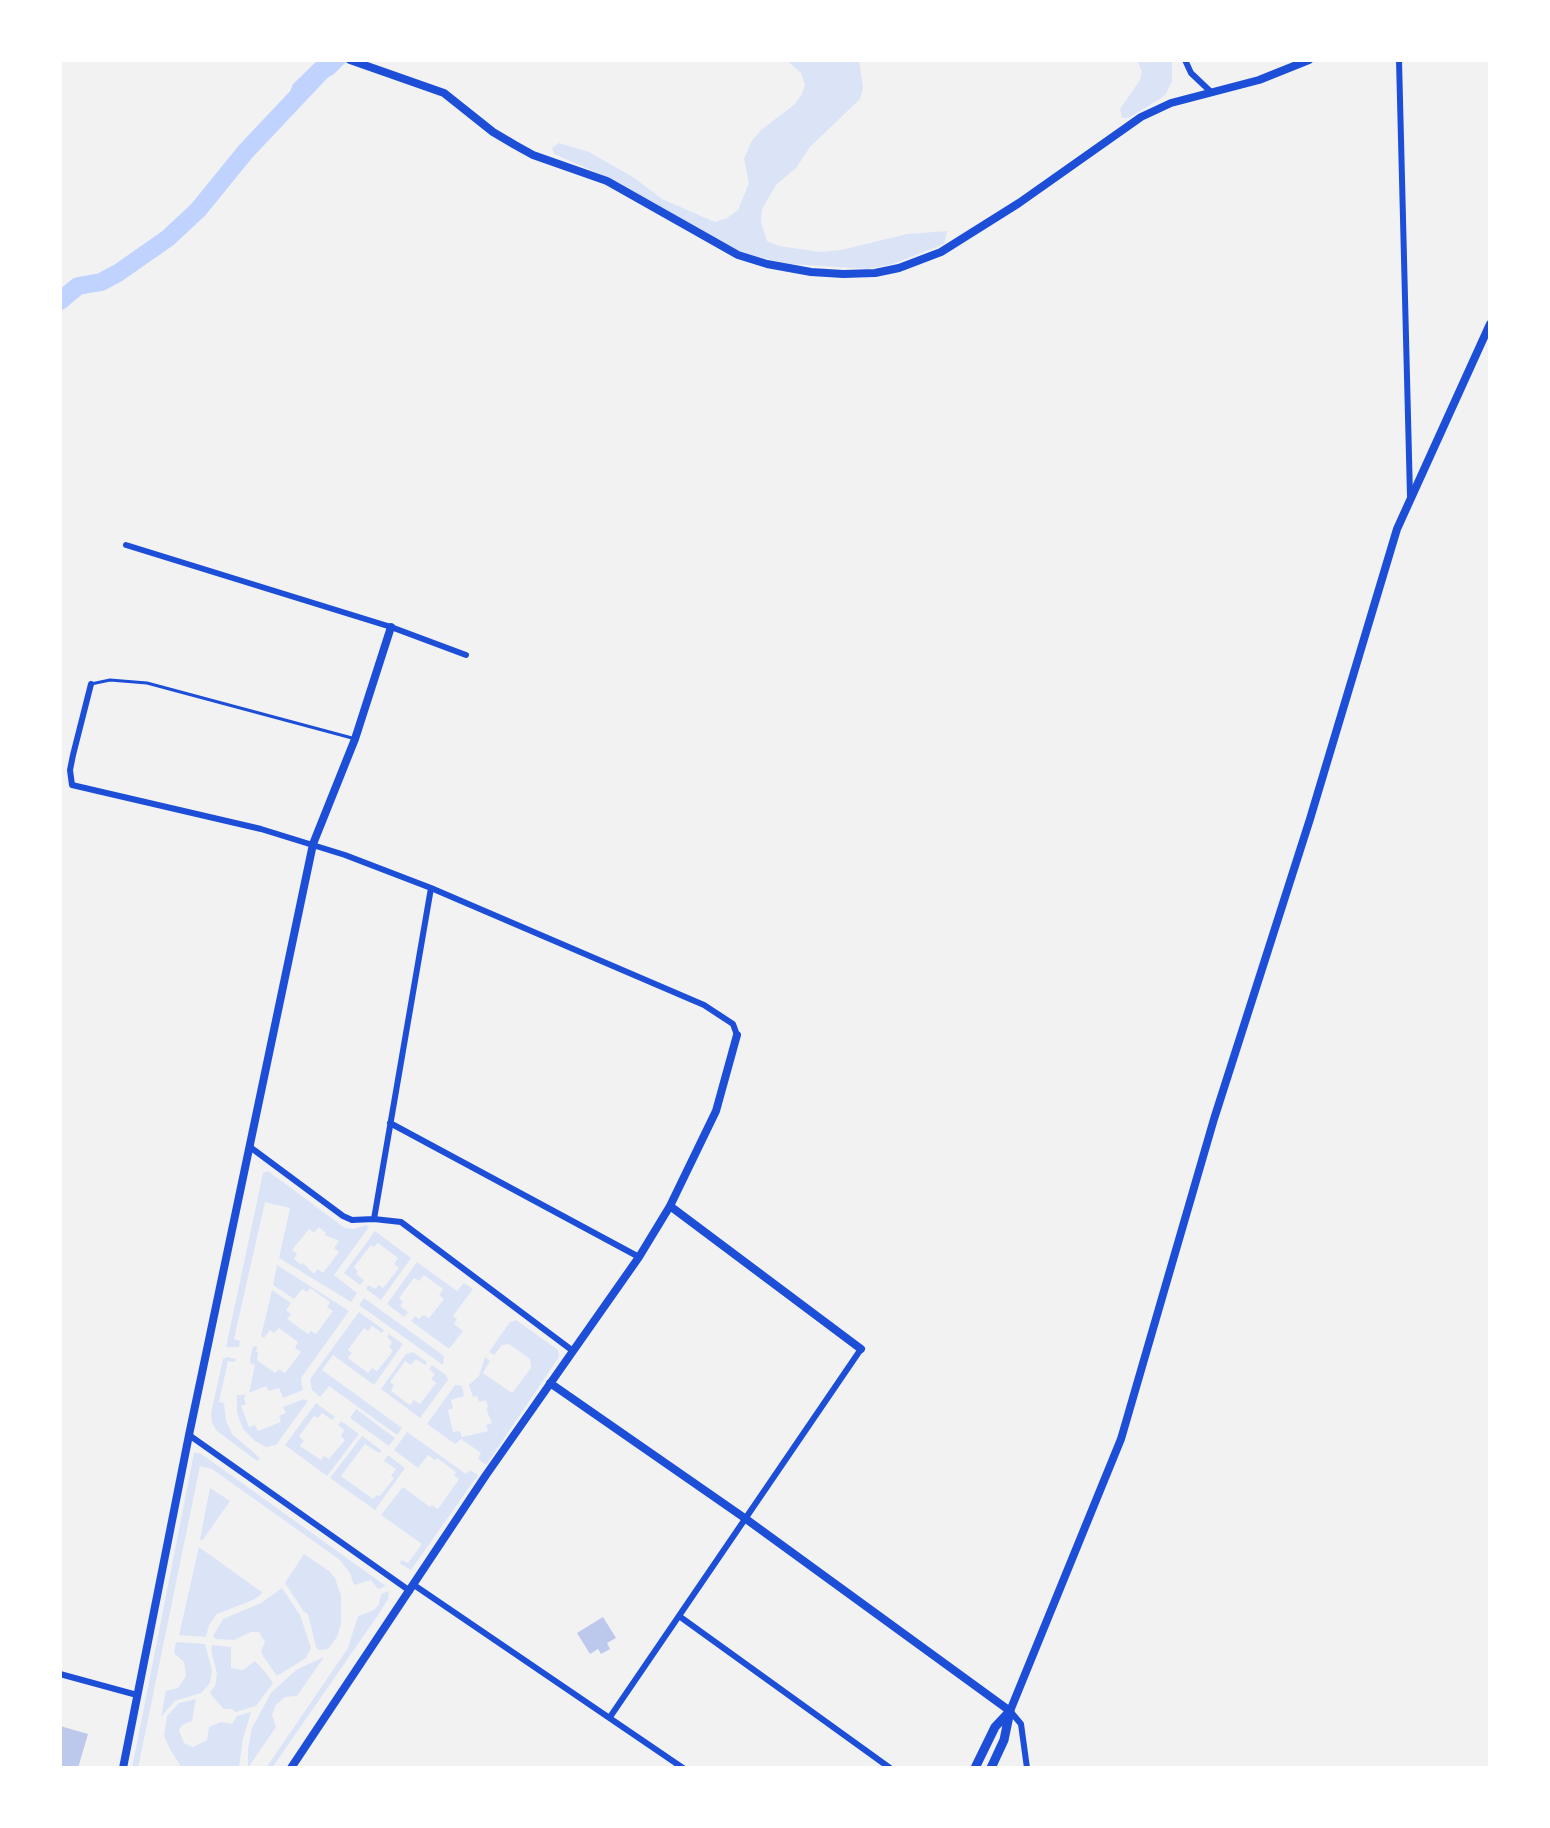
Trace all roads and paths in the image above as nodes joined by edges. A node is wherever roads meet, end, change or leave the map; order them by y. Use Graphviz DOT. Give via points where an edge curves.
graph roads {
  1 [pos="1185,60"];
  2 [pos="1309,60"];
  3 [pos="1399,60"];
  4 [pos="352,62"];
  5 [pos="1211,92"];
  6 [pos="1490,324"];
  7 [pos="1410,496"];
  8 [pos="126,545"];
  9 [pos="391,627"];
  10 [pos="466,655"];
  11 [pos="91,684"];
  12 [pos="355,739"];
  13 [pos="313,844"];
  14 [pos="431,888"];
  15 [pos="737,1035"];
  16 [pos="390,1123"];
  17 [pos="250,1147"];
  18 [pos="670,1206"];
  19 [pos="374,1219"];
  20 [pos="639,1257"];
  21 [pos="861,1349"];
  22 [pos="573,1351"];
  23 [pos="550,1383"];
  24 [pos="189,1435"];
  25 [pos="746,1519"];
  26 [pos="412,1588"];
  27 [pos="679,1616"];
  28 [pos="60,1674"];
  29 [pos="137,1695"];
  30 [pos="1010,1711"];
  31 [pos="610,1717"];
  32 [pos="123,1768"];
  33 [pos="291,1768"];
  34 [pos="683,1768"];
  35 [pos="890,1768"];
  36 [pos="975,1768"];
  37 [pos="991,1768"];
  38 [pos="1027,1768"];
  1 -- 5 [label="street"];
  2 -- 5 [label="street"];
  3 -- 7 [label="street"];
  4 -- 5 [label="street" via="444,93 533,155 597,176 738,255 843,274 899,268 941,252 1141,117"];
  6 -- 7 [label="street"];
  7 -- 30 [label="street" via="1214,1119 1121,1439"];
  8 -- 9 [label="street"];
  9 -- 10 [label="street"];
  9 -- 12 [label="street"];
  11 -- 12 [label="lane" via="147,683"];
  11 -- 13 [label="street" via="73,755 72,785"];
  12 -- 13 [label="street"];
  13 -- 14 [label="street"];
  13 -- 17 [label="street"];
  14 -- 15 [label="street" via="704,1005 733,1024"];
  14 -- 16 [label="street"];
  15 -- 18 [label="street" via="716,1111"];
  16 -- 19 [label="street"];
  16 -- 20 [label="street"];
  17 -- 19 [label="street" via="343,1216"];
  17 -- 24 [label="street"];
  18 -- 20 [label="street"];
  18 -- 21 [label="street"];
  19 -- 22 [label="street" via="401,1222"];
  20 -- 22 [label="street"];
  21 -- 25 [label="street"];
  22 -- 23 [label="street"];
  23 -- 25 [label="street"];
  23 -- 26 [label="street"];
  24 -- 26 [label="street"];
  24 -- 29 [label="street"];
  25 -- 27 [label="street"];
  25 -- 30 [label="street"];
  26 -- 31 [label="street"];
  26 -- 33 [label="street"];
  27 -- 31 [label="street"];
  27 -- 35 [label="street"];
  28 -- 29 [label="street"];
  29 -- 32 [label="street"];
  30 -- 36 [label="main road" via="995,1727"];
  30 -- 37 [label="main road"];
  30 -- 38 [label="street" via="1021,1724"];
  31 -- 34 [label="street"];
}
